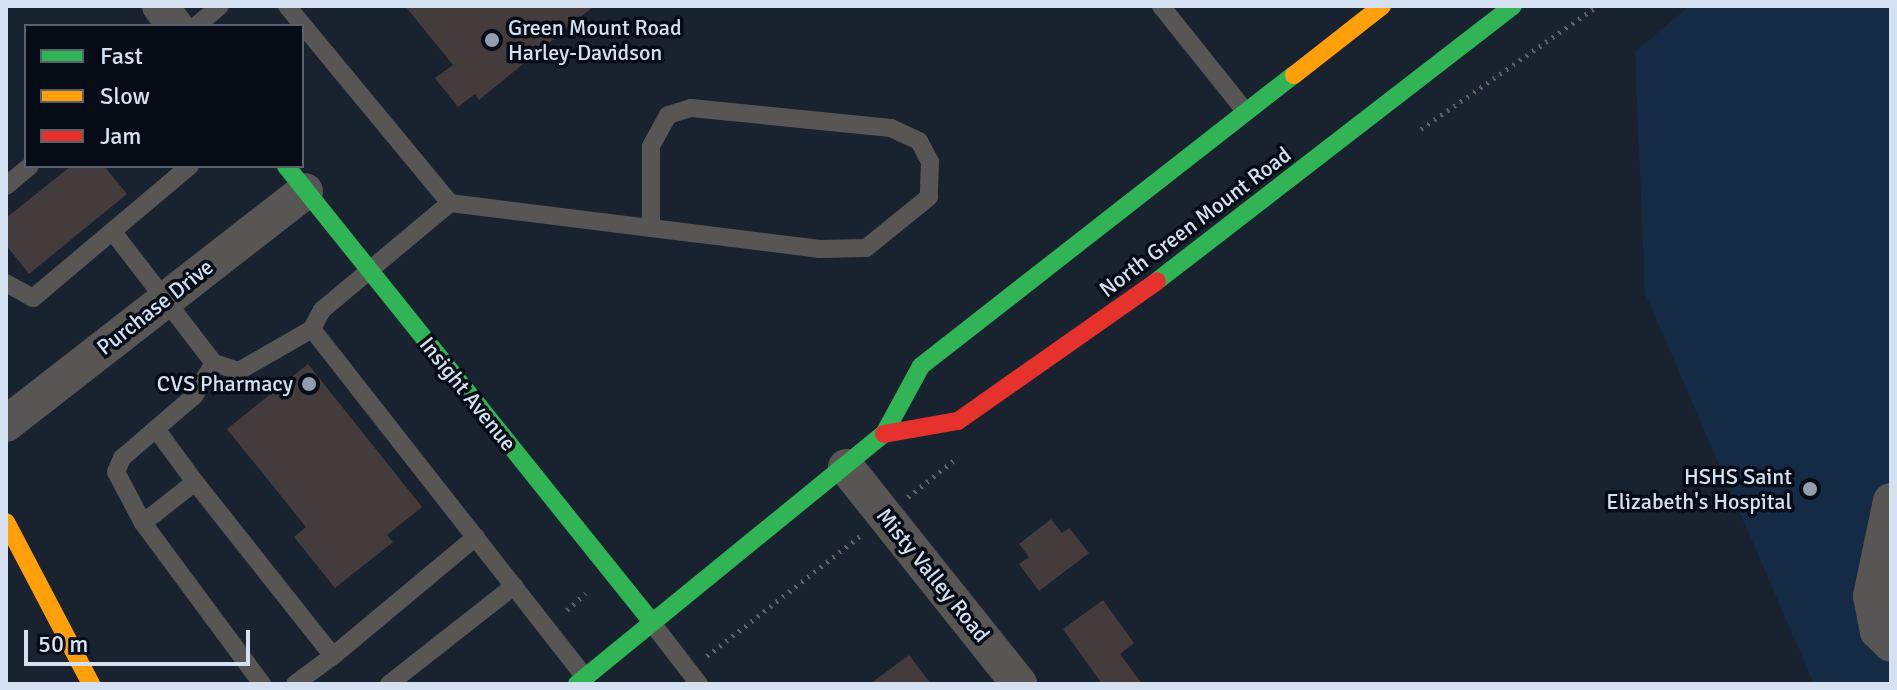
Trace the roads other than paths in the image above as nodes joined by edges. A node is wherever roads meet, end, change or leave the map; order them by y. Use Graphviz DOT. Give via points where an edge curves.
graph roads {
  1 [pos="160,6"];
  2 [pos="220,6"];
  3 [pos="287,6"];
  4 [pos="1161,6"];
  5 [pos="1382,6"];
  6 [pos="1513,6"];
  7 [pos="174,24"];
  8 [pos="198,24"];
  9 [pos="302,24"];
  10 [pos="304,27"];
  11 [pos="1245,111"];
  12 [pos="28,168"];
  13 [pos="188,168"];
  14 [pos="296,178"];
  15 [pos="6,186"];
  16 [pos="450,203"];
  17 [pos="651,228"];
  18 [pos="113,232"];
  19 [pos="369,270"];
  20 [pos="6,283"];
  21 [pos="165,299"];
  22 [pos="312,329"];
  23 [pos="214,363"];
  24 [pos="6,424"];
  25 [pos="156,429"];
  26 [pos="884,434"];
  27 [pos="846,467"];
  28 [pos="195,482"];
  29 [pos="1891,501"];
  30 [pos="6,522"];
  31 [pos="143,523"];
  32 [pos="476,537"];
  33 [pos="514,586"];
  34 [pos="651,621"];
  35 [pos="1891,644"];
  36 [pos="333,656"];
  37 [pos="581,681"];
  38 [pos="91,684"];
  39 [pos="262,684"];
  40 [pos="295,684"];
  41 [pos="389,684"];
  42 [pos="699,684"];
  43 [pos="1019,684"];
  1 -- 7 [label="street"];
  2 -- 8 [label="lane"];
  3 -- 9 [label="lane"];
  4 -- 11 [label="lane"];
  5 -- 11 [label="street"];
  6 -- 26 [label="street, North Green Mount Road" via="1226,233 958,421"];
  10 -- 16 [label="lane"];
  11 -- 26 [label="street" via="921,366"];
  12 -- 15 [label="lane"];
  13 -- 18 [label="lane"];
  14 -- 19 [label="street, Insight Avenue"];
  14 -- 21 [label="street, Purchase Drive"];
  16 -- 17 [label="lane"];
  16 -- 19 [label="lane"];
  17 -- 17 [label="lane" via="820,249 866,248 929,197 930,162 919,141 891,128 691,108 668,115 651,146"];
  18 -- 20 [label="lane" via="33,298"];
  18 -- 21 [label="lane"];
  19 -- 22 [label="lane" via="322,310"];
  19 -- 34 [label="street, Insight Avenue"];
  21 -- 23 [label="lane"];
  21 -- 24 [label="street, Purchase Drive"];
  22 -- 23 [label="lane" via="239,371"];
  22 -- 32 [label="lane"];
  23 -- 25 [label="lane" via="194,396"];
  25 -- 28 [label="lane"];
  25 -- 31 [label="lane" via="122,458 116,472"];
  26 -- 27 [label="street"];
  27 -- 34 [label="street"];
  27 -- 43 [label="street, Misty Valley Road"];
  28 -- 31 [label="lane"];
  28 -- 36 [label="lane"];
  29 -- 35 [label="street" via="1871,596 1878,631"];
  30 -- 38 [label="street"];
  31 -- 39 [label="lane"];
  32 -- 33 [label="lane"];
  32 -- 36 [label="lane"];
  33 -- 37 [label="lane"];
  33 -- 41 [label="lane"];
  34 -- 37 [label="street"];
  34 -- 42 [label="lane"];
  36 -- 40 [label="lane"];
}
